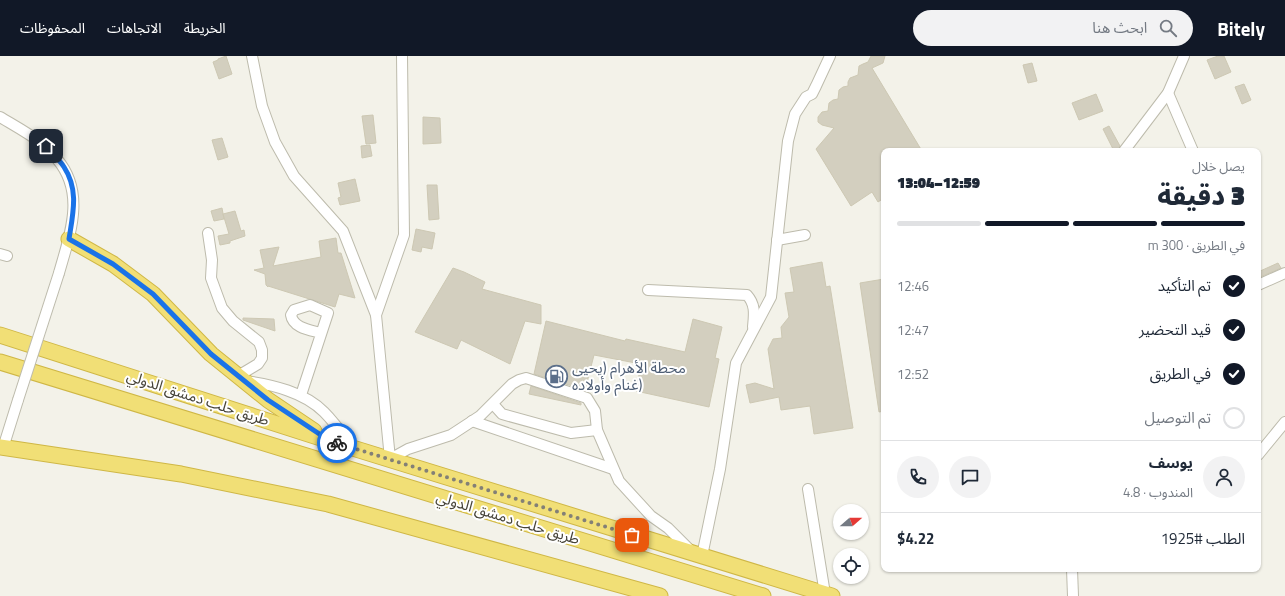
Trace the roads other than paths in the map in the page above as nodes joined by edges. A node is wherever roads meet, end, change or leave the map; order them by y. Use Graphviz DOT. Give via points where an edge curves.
graph roads {
  1 [pos="252,56"];
  2 [pos="402,56"];
  3 [pos="830,56"];
  4 [pos="1183,56"];
  5 [pos="1168,93"];
  6 [pos="0,117"];
  7 [pos="1126,148"];
  8 [pos="1192,148"];
  9 [pos="208,233"];
  10 [pos="805,235"];
  11 [pos="69,239"];
  12 [pos="777,240"];
  13 [pos="1285,273"];
  14 [pos="1261,284"];
  15 [pos="648,290"];
  16 [pos="376,315"];
  17 [pos="753,331"];
  18 [pos="321,333"];
  19 [pos="0,335"];
  20 [pos="0,362"];
  21 [pos="241,378"];
  22 [pos="301,395"];
  23 [pos="493,404"];
  24 [pos="472,421"];
  25 [pos="1285,422"];
  26 [pos="597,430"];
  27 [pos="330,441"];
  28 [pos="1,448"];
  29 [pos="353,448"];
  30 [pos="1261,451"];
  31 [pos="390,460"];
  32 [pos="613,469"];
  33 [pos="808,489"];
  34 [pos="697,555"];
  35 [pos="1072,572"];
  36 [pos="828,595"];
  37 [pos="660,596"];
  38 [pos="763,596"];
  39 [pos="1073,596"];
  1 -- 16 [label="street" via="262,106 275,142 294,176 343,232"];
  2 -- 16 [label="street" via="404,235"];
  3 -- 12 [label="street" via="812,94 806,97 795,114 788,141"];
  4 -- 5 [label="street"];
  5 -- 7 [label="street"];
  5 -- 8 [label="street"];
  6 -- 11 [label="street" via="46,146 64,167 72,186 74,207"];
  9 -- 21 [label="street" via="212,260 211,278 222,308 233,322 259,342 262,350 262,358 258,364"];
  10 -- 12 [label="street"];
  11 -- 21 [label="highway" via="113,264 153,294 211,354"];
  11 -- 28 [label="street, bridge"];
  12 -- 17 [label="street" via="771,297"];
  13 -- 14 [label="street"];
  15 -- 17 [label="street" via="748,295 753,301"];
  16 -- 31 [label="street"];
  17 -- 34 [label="street" via="736,364 720,469"];
  18 -- 22 [label="street"];
  19 -- 27 [label="highway, طريق حلب دمشق الدولي"];
  20 -- 38 [label="highway, طريق حلب دمشق الدولي"];
  21 -- 22 [label="street"];
  21 -- 27 [label="highway" via="268,400"];
  22 -- 29 [label="street" via="323,410"];
  23 -- 24 [label="street"];
  23 -- 26 [label="street" via="502,414 571,433"];
  23 -- 26 [label="street" via="512,384 526,378 587,398 596,411"];
  24 -- 31 [label="street" via="450,436 408,449"];
  24 -- 32 [label="street"];
  25 -- 30 [label="street"];
  26 -- 32 [label="street"];
  27 -- 29 [label="highway, طريق حلب دمشق الدولي"];
  28 -- 37 [label="highway" via="181,474 328,504"];
  29 -- 31 [label="highway, طريق حلب دمشق الدولي"];
  31 -- 34 [label="highway, طريق حلب دمشق الدولي"];
  32 -- 34 [label="street" via="618,481 635,500"];
  33 -- 36 [label="street"];
  34 -- 36 [label="highway, طريق حلب دمشق الدولي"];
  35 -- 39 [label="street"];
}
